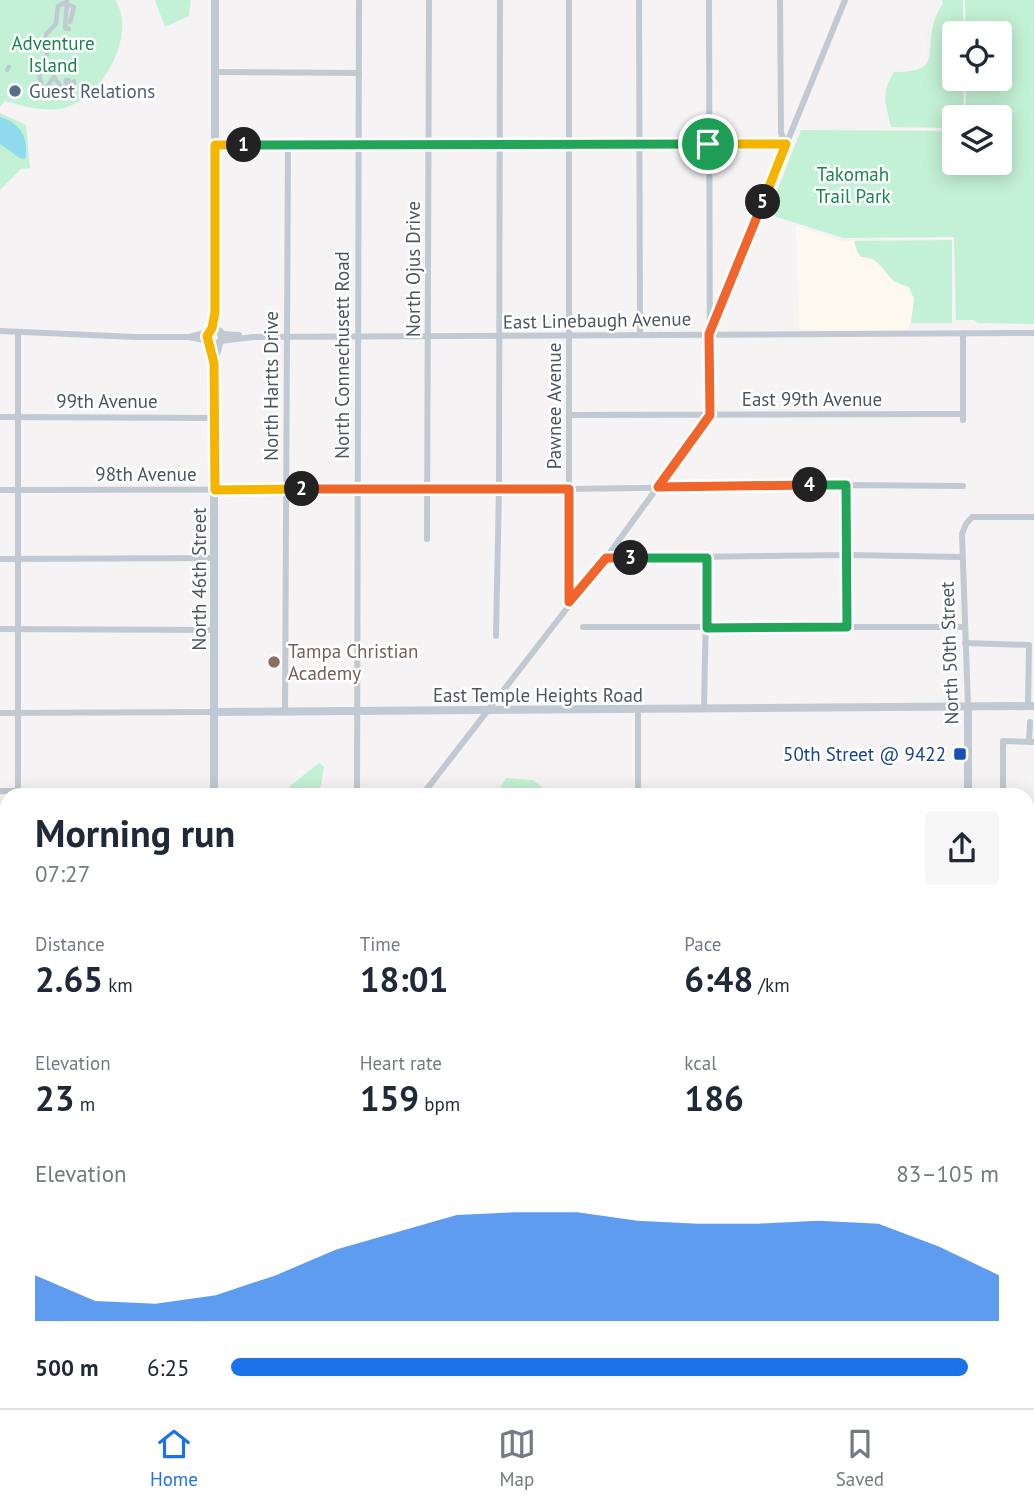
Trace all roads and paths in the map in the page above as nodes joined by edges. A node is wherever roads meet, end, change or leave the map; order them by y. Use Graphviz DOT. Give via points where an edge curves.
graph roads {
  1 [pos="215,0"];
  2 [pos="359,0"];
  3 [pos="429,0"];
  4 [pos="500,0"];
  5 [pos="569,0"];
  6 [pos="639,0"];
  7 [pos="709,0"];
  8 [pos="780,0"];
  9 [pos="845,0"];
  10 [pos="67,1"];
  11 [pos="57,3"];
  12 [pos="70,22"];
  13 [pos="69,29"];
  14 [pos="215,72"];
  15 [pos="359,73"];
  16 [pos="74,82"];
  17 [pos="638,143"];
  18 [pos="358,144"];
  19 [pos="429,144"];
  20 [pos="499,144"];
  21 [pos="570,144"];
  22 [pos="708,144"];
  23 [pos="786,144"];
  24 [pos="215,145"];
  25 [pos="288,145"];
  26 [pos="0,331"];
  27 [pos="18,332"];
  28 [pos="963,333"];
  29 [pos="1034,333"];
  30 [pos="709,334"];
  31 [pos="640,335"];
  32 [pos="358,336"];
  33 [pos="215,337"];
  34 [pos="287,337"];
  35 [pos="429,337"];
  36 [pos="499,337"];
  37 [pos="570,337"];
  38 [pos="570,415"];
  39 [pos="710,415"];
  40 [pos="0,417"];
  41 [pos="18,417"];
  42 [pos="215,418"];
  43 [pos="846,485"];
  44 [pos="963,486"];
  45 [pos="658,487"];
  46 [pos="429,488"];
  47 [pos="499,488"];
  48 [pos="286,489"];
  49 [pos="358,489"];
  50 [pos="569,489"];
  51 [pos="0,490"];
  52 [pos="19,490"];
  53 [pos="215,490"];
  54 [pos="1034,517"];
  55 [pos="427,539"];
  56 [pos="848,555"];
  57 [pos="962,557"];
  58 [pos="215,558"];
  59 [pos="606,558"];
  60 [pos="707,558"];
  61 [pos="0,559"];
  62 [pos="18,559"];
  63 [pos="569,602"];
  64 [pos="583,627"];
  65 [pos="847,627"];
  66 [pos="964,627"];
  67 [pos="707,628"];
  68 [pos="0,629"];
  69 [pos="18,629"];
  70 [pos="214,630"];
  71 [pos="496,636"];
  72 [pos="965,643"];
  73 [pos="968,706"];
  74 [pos="1031,706"];
  75 [pos="704,709"];
  76 [pos="638,710"];
  77 [pos="489,711"];
  78 [pos="214,712"];
  79 [pos="285,712"];
  80 [pos="357,712"];
  81 [pos="0,713"];
  82 [pos="17,713"];
  83 [pos="1030,722"];
  84 [pos="1032,742"];
  85 [pos="18,788"];
  86 [pos="214,788"];
  87 [pos="357,788"];
  88 [pos="428,788"];
  89 [pos="638,788"];
  90 [pos="968,788"];
  91 [pos="1003,788"];
  1 -- 14 [label="street, North 46th Street"];
  2 -- 15 [label="street, North Connechusett Road"];
  3 -- 19 [label="street, North Ojus Drive"];
  4 -- 20 [label="street"];
  5 -- 21 [label="street, Pawnee Avenue"];
  6 -- 17 [label="street"];
  7 -- 22 [label="street"];
  8 -- 23 [label="street" via="781,133"];
  9 -- 23 [label="street"];
  10 -- 11 [label="street"];
  10 -- 12 [label="street" via="74,7"];
  10 -- 13 [label="street" via="64,23"];
  11 -- 16 [label="street" via="57,22 45,37 47,55 38,70 42,91 54,77 65,93 66,80 69,92 74,91"];
  14 -- 15 [label="street"];
  14 -- 24 [label="street, North 46th Street"];
  15 -- 18 [label="street, North Connechusett Road"];
  17 -- 21 [label="street"];
  17 -- 22 [label="street"];
  17 -- 31 [label="street"];
  18 -- 19 [label="street"];
  18 -- 25 [label="street"];
  18 -- 32 [label="street, North Connechusett Road"];
  19 -- 20 [label="street"];
  19 -- 35 [label="street, North Ojus Drive"];
  20 -- 21 [label="street"];
  20 -- 36 [label="street"];
  21 -- 37 [label="street, Pawnee Avenue"];
  22 -- 23 [label="street"];
  22 -- 30 [label="street"];
  23 -- 30 [label="street"];
  24 -- 25 [label="street"];
  24 -- 33 [label="street, North 46th Street"];
  25 -- 34 [label="street, North Hartts Drive"];
  26 -- 27 [label="street, East Linebaugh Avenue"];
  27 -- 33 [label="street, East Linebaugh Avenue"];
  27 -- 41 [label="street"];
  28 -- 29 [label="street, East Linebaugh Avenue"];
  28 -- 30 [label="street, East Linebaugh Avenue"];
  28 -- 39 [label="street, East 99th Avenue" via="964,417"];
  30 -- 31 [label="street, East Linebaugh Avenue"];
  30 -- 39 [label="street"];
  31 -- 37 [label="street, East Linebaugh Avenue"];
  32 -- 34 [label="street, East Linebaugh Avenue"];
  32 -- 35 [label="street, East Linebaugh Avenue"];
  32 -- 49 [label="street, North Connechusett Road"];
  33 -- 34 [label="street, East Linebaugh Avenue"];
  33 -- 42 [label="street, North 46th Street"];
  34 -- 48 [label="street, North Hartts Drive"];
  35 -- 36 [label="street, East Linebaugh Avenue"];
  35 -- 46 [label="street, North Ojus Drive"];
  36 -- 37 [label="street, East Linebaugh Avenue"];
  36 -- 47 [label="street"];
  37 -- 38 [label="street, Pawnee Avenue"];
  38 -- 39 [label="street, East 99th Avenue"];
  38 -- 50 [label="street, Pawnee Avenue"];
  39 -- 45 [label="street"];
  40 -- 41 [label="street, 99th Avenue"];
  41 -- 42 [label="street, 99th Avenue"];
  41 -- 52 [label="street"];
  42 -- 53 [label="street, North 46th Street"];
  43 -- 44 [label="street, 98th Avenue"];
  43 -- 45 [label="street, 98th Avenue"];
  43 -- 56 [label="street"];
  45 -- 50 [label="street, 98th Avenue"];
  45 -- 59 [label="street"];
  46 -- 47 [label="street, 98th Avenue"];
  46 -- 49 [label="street, 98th Avenue"];
  46 -- 55 [label="street, North Ojus Drive"];
  47 -- 50 [label="street, 98th Avenue"];
  47 -- 71 [label="street"];
  48 -- 49 [label="street, 98th Avenue"];
  48 -- 53 [label="street, 98th Avenue"];
  48 -- 79 [label="street, North Hartts Drive"];
  49 -- 80 [label="street, North Connechusett Road"];
  50 -- 63 [label="street, Pawnee Avenue"];
  51 -- 52 [label="street, 98th Avenue"];
  52 -- 53 [label="street, 98th Avenue"];
  52 -- 62 [label="street"];
  53 -- 58 [label="street, North 46th Street"];
  54 -- 57 [label="street, North 50th Street" via="970,518 962,534"];
  56 -- 57 [label="street"];
  56 -- 60 [label="street"];
  56 -- 65 [label="street"];
  57 -- 66 [label="street, North 50th Street"];
  58 -- 62 [label="street"];
  58 -- 70 [label="street, North 46th Street"];
  59 -- 60 [label="street"];
  59 -- 63 [label="street"];
  60 -- 67 [label="street"];
  61 -- 62 [label="street"];
  62 -- 69 [label="street"];
  63 -- 77 [label="street"];
  64 -- 67 [label="street"];
  65 -- 66 [label="street"];
  65 -- 67 [label="street"];
  66 -- 72 [label="street, North 50th Street"];
  67 -- 75 [label="street"];
  68 -- 69 [label="street"];
  69 -- 70 [label="street"];
  69 -- 82 [label="street"];
  70 -- 78 [label="street, North 46th Street"];
  72 -- 73 [label="street, North 50th Street"];
  72 -- 74 [label="street" via="1029,645"];
  73 -- 74 [label="street, East Temple Heights Road"];
  73 -- 75 [label="street, East Temple Heights Road"];
  73 -- 90 [label="street, North 50th Street"];
  75 -- 76 [label="street, East Temple Heights Road"];
  76 -- 77 [label="street, East Temple Heights Road"];
  76 -- 89 [label="street"];
  77 -- 80 [label="street, East Temple Heights Road"];
  77 -- 88 [label="street"];
  78 -- 79 [label="street, East Temple Heights Road"];
  78 -- 82 [label="street, East Temple Heights Road"];
  78 -- 86 [label="street, North 46th Street"];
  79 -- 80 [label="street, East Temple Heights Road"];
  80 -- 87 [label="street, North Connechusett Road"];
  81 -- 82 [label="street, East Temple Heights Road"];
  82 -- 85 [label="street"];
  83 -- 84 [label="street"];
  84 -- 91 [label="street" via="1003,741"];
}
